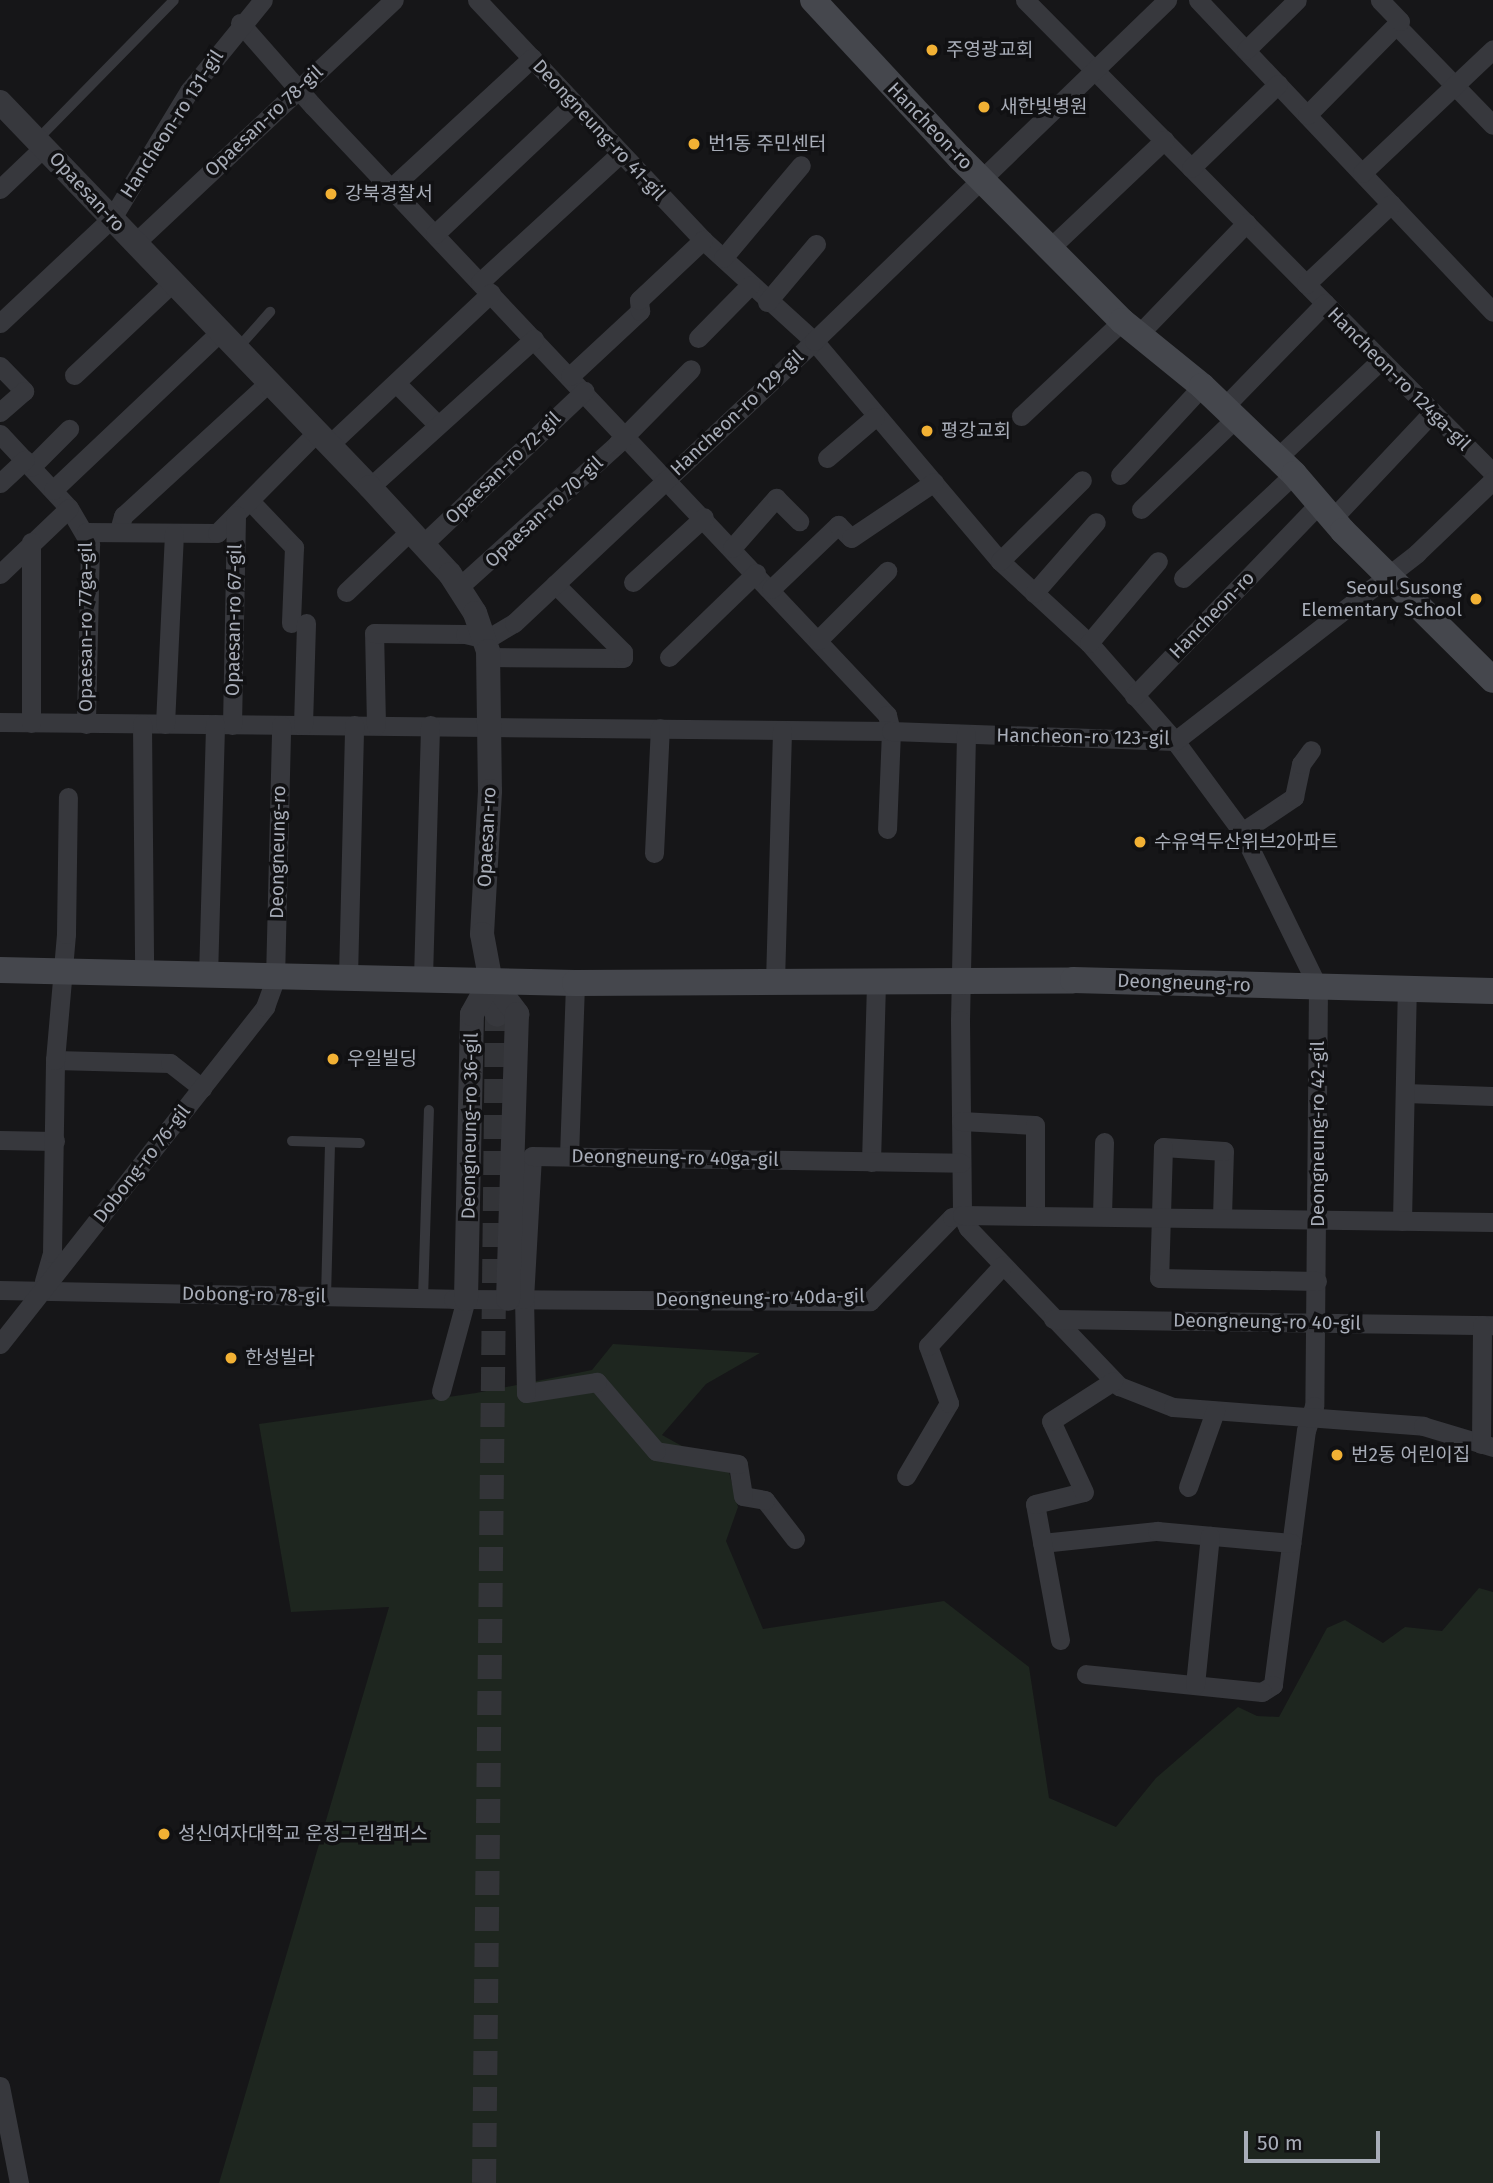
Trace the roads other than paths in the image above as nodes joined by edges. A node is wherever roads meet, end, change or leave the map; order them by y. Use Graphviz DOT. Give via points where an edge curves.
graph roads {
  1 [pos="174,0"];
  2 [pos="263,0"];
  3 [pos="394,0"];
  4 [pos="477,0"];
  5 [pos="813,0"];
  6 [pos="1025,0"];
  7 [pos="1167,0"];
  8 [pos="1198,0"];
  9 [pos="1297,0"];
  10 [pos="1380,0"];
  11 [pos="240,23"];
  12 [pos="1396,25"];
  13 [pos="1493,49"];
  14 [pos="1246,50"];
  15 [pos="531,58"];
  16 [pos="1095,71"];
  17 [pos="1278,84"];
  18 [pos="1455,86"];
  19 [pos="298,89"];
  20 [pos="0,102"];
  21 [pos="574,103"];
  22 [pos="1307,115"];
  23 [pos="1493,125"];
  24 [pos="1164,140"];
  25 [pos="41,143"];
  26 [pos="621,153"];
  27 [pos="800,165"];
  28 [pos="1191,168"];
  29 [pos="1362,173"];
  30 [pos="980,178"];
  31 [pos="391,188"];
  32 [pos="0,189"];
  33 [pos="1391,204"];
  34 [pos="112,218"];
  35 [pos="1245,223"];
  36 [pos="435,234"];
  37 [pos="703,240"];
  38 [pos="135,243"];
  39 [pos="816,244"];
  40 [pos="1051,247"];
  41 [pos="723,258"];
  42 [pos="172,283"];
  43 [pos="1306,284"];
  44 [pos="750,285"];
  45 [pos="486,288"];
  46 [pos="767,302"];
  47 [pos="1325,303"];
  48 [pos="270,312"];
  49 [pos="1493,312"];
  50 [pos="0,323"];
  51 [pos="1130,328"];
  52 [pos="698,338"];
  53 [pos="534,339"];
  54 [pos="228,341"];
  55 [pos="814,341"];
  56 [pos="1381,360"];
  57 [pos="0,366"];
  58 [pos="691,369"];
  59 [pos="74,375"];
  60 [pos="570,376"];
  61 [pos="269,382"];
  62 [pos="396,383"];
  63 [pos="1202,386"];
  64 [pos="584,391"];
  65 [pos="0,412"];
  66 [pos="1433,412"];
  67 [pos="1230,413"];
  68 [pos="1021,416"];
  69 [pos="875,417"];
  70 [pos="438,425"];
  71 [pos="69,429"];
  72 [pos="625,433"];
  73 [pos="0,434"];
  74 [pos="323,439"];
  75 [pos="827,458"];
  76 [pos="28,464"];
  77 [pos="1285,466"];
  78 [pos="1493,473"];
  79 [pos="1120,475"];
  80 [pos="667,478"];
  81 [pos="1082,480"];
  82 [pos="1493,480"];
  83 [pos="934,482"];
  84 [pos="0,483"];
  85 [pos="370,486"];
  86 [pos="53,490"];
  87 [pos="68,508"];
  88 [pos="243,508"];
  89 [pos="1141,509"];
  90 [pos="1325,511"];
  91 [pos="704,517"];
  92 [pos="799,521"];
  93 [pos="1096,522"];
  94 [pos="119,530"];
  95 [pos="86,532"];
  96 [pos="174,533"];
  97 [pos="416,538"];
  98 [pos="32,542"];
  99 [pos="732,548"];
  100 [pos="1000,561"];
  101 [pos="1158,561"];
  102 [pos="887,571"];
  103 [pos="756,573"];
  104 [pos="0,574"];
  105 [pos="1388,576"];
  106 [pos="1184,578"];
  107 [pos="634,582"];
  108 [pos="555,584"];
  109 [pos="459,587"];
  110 [pos="771,589"];
  111 [pos="346,592"];
  112 [pos="1034,593"];
  113 [pos="818,640"];
  114 [pos="1089,643"];
  115 [pos="488,648"];
  116 [pos="669,657"];
  117 [pos="1493,680"];
  118 [pos="1134,696"];
  119 [pos="0,722"];
  120 [pos="31,723"];
  121 [pos="86,724"];
  122 [pos="142,724"];
  123 [pos="165,724"];
  124 [pos="224,724"];
  125 [pos="281,725"];
  126 [pos="303,725"];
  127 [pos="354,725"];
  128 [pos="376,725"];
  129 [pos="430,725"];
  130 [pos="489,725"];
  131 [pos="660,728"];
  132 [pos="782,730"];
  133 [pos="891,731"];
  134 [pos="966,734"];
  135 [pos="1175,741"];
  136 [pos="1311,750"];
  137 [pos="68,797"];
  138 [pos="887,829"];
  139 [pos="1242,832"];
  140 [pos="654,853"];
  141 [pos="0,970"];
  142 [pos="61,973"];
  143 [pos="144,976"];
  144 [pos="208,977"];
  145 [pos="348,977"];
  146 [pos="423,978"];
  147 [pos="275,979"];
  148 [pos="491,980"];
  149 [pos="775,982"];
  150 [pos="876,982"];
  151 [pos="575,983"];
  152 [pos="961,984"];
  153 [pos="1318,987"];
  154 [pos="1407,990"];
  155 [pos="1493,990"];
  156 [pos="497,1015"];
  157 [pos="55,1060"];
  158 [pos="202,1088"];
  159 [pos="1405,1093"];
  160 [pos="1493,1096"];
  161 [pos="429,1110"];
  162 [pos="961,1121"];
  163 [pos="0,1140"];
  164 [pos="292,1140"];
  165 [pos="55,1141"];
  166 [pos="1104,1142"];
  167 [pos="330,1143"];
  168 [pos="360,1143"];
  169 [pos="569,1156"];
  170 [pos="871,1162"];
  171 [pos="961,1163"];
  172 [pos="1035,1214"];
  173 [pos="962,1215"];
  174 [pos="1102,1215"];
  175 [pos="1161,1216"];
  176 [pos="1222,1217"];
  177 [pos="1317,1219"];
  178 [pos="1402,1221"];
  179 [pos="1493,1222"];
  180 [pos="1003,1265"];
  181 [pos="1317,1281"];
  182 [pos="0,1290"];
  183 [pos="41,1291"];
  184 [pos="326,1297"];
  185 [pos="423,1298"];
  186 [pos="466,1299"];
  187 [pos="516,1299"];
  188 [pos="1053,1319"];
  189 [pos="1317,1323"];
  190 [pos="1488,1325"];
  191 [pos="0,1344"];
  192 [pos="1113,1381"];
  193 [pos="442,1391"];
  194 [pos="1215,1411"];
  195 [pos="1310,1418"];
  196 [pos="1487,1445"];
  197 [pos="906,1476"];
  198 [pos="1188,1487"];
  199 [pos="1210,1536"];
  200 [pos="795,1539"];
  201 [pos="1042,1543"];
  202 [pos="1292,1543"];
  203 [pos="1059,1640"];
  204 [pos="1086,1674"];
  205 [pos="1195,1685"];
  206 [pos="0,2086"];
  207 [pos="19,2183"];
  1 -- 25 [label="lane"];
  2 -- 11 [label="street, Hancheon-ro 131-gil"];
  3 -- 19 [label="street, Opaesan-ro 78-gil"];
  4 -- 15 [label="street, Deongneung-ro 41-gil"];
  5 -- 30 [label="main road, Hancheon-ro"];
  6 -- 16 [label="street, Hancheon-ro 124ga-gil"];
  7 -- 16 [label="street, Hancheon-ro 129-gil"];
  8 -- 14 [label="street"];
  9 -- 14 [label="street"];
  10 -- 12 [label="street" via="1400,21"];
  11 -- 19 [label="street"];
  11 -- 34 [label="street, Hancheon-ro 131-gil" via="189,92"];
  12 -- 18 [label="street"];
  12 -- 22 [label="street"];
  13 -- 18 [label="street"];
  14 -- 17 [label="street"];
  15 -- 21 [label="street, Deongneung-ro 41-gil"];
  15 -- 31 [label="street"];
  16 -- 24 [label="street, Hancheon-ro 124ga-gil"];
  16 -- 30 [label="street, Hancheon-ro 129-gil"];
  17 -- 22 [label="street"];
  17 -- 28 [label="street"];
  18 -- 23 [label="street"];
  18 -- 29 [label="street"];
  19 -- 31 [label="street"];
  19 -- 38 [label="street, Opaesan-ro 78-gil"];
  20 -- 25 [label="street, Opaesan-ro"];
  21 -- 26 [label="street, Deongneung-ro 41-gil"];
  21 -- 36 [label="street"];
  22 -- 29 [label="street"];
  24 -- 28 [label="street, Hancheon-ro 124ga-gil"];
  24 -- 40 [label="street"];
  25 -- 32 [label="street"];
  25 -- 34 [label="street, Opaesan-ro"];
  26 -- 37 [label="street, Deongneung-ro 41-gil"];
  26 -- 45 [label="street"];
  27 -- 41 [label="street"];
  28 -- 35 [label="street, Hancheon-ro 124ga-gil"];
  29 -- 33 [label="street"];
  30 -- 40 [label="main road, Hancheon-ro"];
  30 -- 55 [label="street, Hancheon-ro 129-gil"];
  31 -- 36 [label="street"];
  33 -- 43 [label="street"];
  33 -- 49 [label="street"];
  34 -- 38 [label="street, Opaesan-ro"];
  34 -- 50 [label="street, Hancheon-ro 131-gil"];
  35 -- 43 [label="street, Hancheon-ro 124ga-gil"];
  35 -- 51 [label="street"];
  36 -- 45 [label="street"];
  37 -- 41 [label="street, Deongneung-ro 41-gil"];
  37 -- 60 [label="street" via="639,300 640,311"];
  38 -- 42 [label="street, Opaesan-ro"];
  39 -- 46 [label="street"];
  40 -- 51 [label="main road, Hancheon-ro"];
  41 -- 44 [label="street, Deongneung-ro 41-gil"];
  42 -- 54 [label="street, Opaesan-ro"];
  42 -- 59 [label="street"];
  43 -- 47 [label="street, Hancheon-ro 124ga-gil"];
  44 -- 46 [label="street, Deongneung-ro 41-gil"];
  44 -- 52 [label="street"];
  45 -- 53 [label="street"];
  45 -- 62 [label="street"];
  46 -- 55 [label="street, Deongneung-ro 41-gil"];
  47 -- 56 [label="street, Hancheon-ro 124ga-gil"];
  47 -- 67 [label="street"];
  48 -- 54 [label="lane"];
  51 -- 63 [label="main road, Hancheon-ro"];
  51 -- 68 [label="street"];
  53 -- 60 [label="street"];
  53 -- 70 [label="street"];
  54 -- 61 [label="street, Opaesan-ro"];
  54 -- 86 [label="street"];
  55 -- 69 [label="street, Deongneung-ro 41-gil"];
  55 -- 80 [label="street, Hancheon-ro 129-gil"];
  56 -- 66 [label="street, Hancheon-ro 124ga-gil"];
  56 -- 77 [label="street"];
  57 -- 65 [label="street" via="24,391"];
  58 -- 72 [label="street, Opaesan-ro 70-gil"];
  60 -- 64 [label="street"];
  61 -- 74 [label="street, Opaesan-ro"];
  61 -- 94 [label="street" via="123,516"];
  62 -- 70 [label="street"];
  62 -- 74 [label="street"];
  63 -- 67 [label="main road, Hancheon-ro"];
  63 -- 79 [label="street"];
  64 -- 72 [label="street"];
  64 -- 97 [label="street, Opaesan-ro 72-gil"];
  66 -- 78 [label="street, Hancheon-ro 124ga-gil"];
  66 -- 90 [label="street, Hancheon-ro"];
  67 -- 77 [label="main road, Hancheon-ro"];
  67 -- 89 [label="street"];
  69 -- 75 [label="street"];
  69 -- 83 [label="street, Deongneung-ro 41-gil"];
  70 -- 85 [label="street"];
  71 -- 76 [label="street"];
  72 -- 80 [label="street"];
  72 -- 109 [label="street, Opaesan-ro 70-gil"];
  73 -- 76 [label="street, Opaesan-ro 77ga-gil"];
  74 -- 85 [label="street, Opaesan-ro"];
  74 -- 88 [label="street"];
  76 -- 84 [label="street"];
  76 -- 86 [label="street, Opaesan-ro 77ga-gil"];
  77 -- 90 [label="main road, Hancheon-ro"];
  77 -- 106 [label="street"];
  80 -- 91 [label="street"];
  80 -- 108 [label="street, Hancheon-ro 129-gil"];
  81 -- 100 [label="street"];
  82 -- 105 [label="street, Hancheon-ro 123-gil"];
  83 -- 100 [label="street, Deongneung-ro 41-gil"];
  83 -- 110 [label="street" via="851,538 838,525"];
  85 -- 97 [label="street, Opaesan-ro"];
  86 -- 87 [label="street, Opaesan-ro 77ga-gil"];
  87 -- 95 [label="street, Opaesan-ro 77ga-gil"];
  87 -- 98 [label="street"];
  88 -- 96 [label="street" via="217,533"];
  88 -- 124 [label="street, Opaesan-ro 67-gil"];
  88 -- 126 [label="street" via="294,547"];
  90 -- 105 [label="main road, Hancheon-ro"];
  90 -- 118 [label="street, Hancheon-ro"];
  91 -- 99 [label="street"];
  91 -- 107 [label="street"];
  92 -- 99 [label="street" via="776,498"];
  93 -- 112 [label="street"];
  94 -- 95 [label="street"];
  94 -- 96 [label="street"];
  95 -- 121 [label="street, Opaesan-ro 77ga-gil" via="90,544"];
  96 -- 123 [label="street"];
  97 -- 109 [label="street, Opaesan-ro"];
  97 -- 111 [label="street"];
  98 -- 104 [label="street"];
  98 -- 120 [label="street"];
  99 -- 103 [label="street"];
  100 -- 112 [label="street, Deongneung-ro 41-gil"];
  101 -- 114 [label="street"];
  102 -- 113 [label="street"];
  103 -- 110 [label="street"];
  103 -- 116 [label="street"];
  105 -- 117 [label="main road, Hancheon-ro"];
  105 -- 135 [label="street, Hancheon-ro 123-gil"];
  108 -- 115 [label="street, Hancheon-ro 129-gil"];
  108 -- 115 [label="street" via="623,658"];
  109 -- 115 [label="street, Opaesan-ro"];
  110 -- 113 [label="street"];
  112 -- 114 [label="street, Deongneung-ro 41-gil"];
  113 -- 133 [label="street" via="887,715"];
  114 -- 118 [label="street, Deongneung-ro 41-gil"];
  115 -- 128 [label="street" via="465,634 374,633"];
  115 -- 130 [label="street, Opaesan-ro"];
  118 -- 135 [label="street, Deongneung-ro 41-gil"];
  119 -- 120 [label="street, Opaesan-ro 67-gil"];
  120 -- 121 [label="street, Opaesan-ro 67-gil"];
  121 -- 122 [label="street, Opaesan-ro 67-gil"];
  122 -- 123 [label="street, Opaesan-ro 67-gil"];
  122 -- 143 [label="street"];
  123 -- 124 [label="street, Opaesan-ro 67-gil"];
  124 -- 125 [label="street, Opaesan-ro 67-gil"];
  124 -- 144 [label="street"];
  125 -- 126 [label="street, Opaesan-ro 67-gil"];
  125 -- 147 [label="street, Deongneung-ro"];
  126 -- 127 [label="street, Opaesan-ro 67-gil"];
  127 -- 128 [label="street, Opaesan-ro 67-gil"];
  127 -- 145 [label="street"];
  128 -- 129 [label="street, Opaesan-ro 67-gil"];
  129 -- 130 [label="street, Opaesan-ro 67-gil"];
  129 -- 146 [label="street"];
  130 -- 131 [label="street, Hancheon-ro 123-gil"];
  130 -- 148 [label="street, Opaesan-ro" via="482,934"];
  131 -- 132 [label="street, Hancheon-ro 123-gil"];
  131 -- 140 [label="street"];
  132 -- 133 [label="street, Hancheon-ro 123-gil"];
  132 -- 149 [label="street"];
  133 -- 134 [label="street, Hancheon-ro 123-gil"];
  133 -- 138 [label="street"];
  134 -- 135 [label="street, Hancheon-ro 123-gil"];
  134 -- 152 [label="street"];
  135 -- 139 [label="street, Deongneung-ro 41-gil"];
  136 -- 139 [label="street" via="1301,764 1294,797"];
  137 -- 142 [label="street"];
  139 -- 153 [label="street, Deongneung-ro 41-gil"];
  141 -- 142 [label="main road, Deongneung-ro"];
  142 -- 143 [label="main road, Deongneung-ro"];
  142 -- 157 [label="street"];
  143 -- 144 [label="main road, Deongneung-ro"];
  144 -- 147 [label="main road, Deongneung-ro"];
  145 -- 146 [label="main road, Deongneung-ro"];
  145 -- 147 [label="main road, Deongneung-ro"];
  146 -- 148 [label="main road, Deongneung-ro"];
  147 -- 158 [label="street, Dobong-ro 76-gil" via="265,1007"];
  148 -- 151 [label="main road, Deongneung-ro"];
  148 -- 156 [label="street, Opaesan-ro"];
  148 -- 186 [label="street, Deongneung-ro 36-gil" via="472,1014"];
  148 -- 187 [label="street" via="517,1014"];
  149 -- 150 [label="main road, Deongneung-ro"];
  149 -- 151 [label="main road, Deongneung-ro"];
  150 -- 152 [label="main road, Deongneung-ro"];
  150 -- 170 [label="street"];
  151 -- 169 [label="street"];
  152 -- 153 [label="main road, Deongneung-ro" via="1073,980"];
  152 -- 162 [label="street"];
  153 -- 154 [label="main road, Deongneung-ro"];
  153 -- 177 [label="street, Deongneung-ro 42-gil"];
  154 -- 155 [label="main road, Deongneung-ro"];
  154 -- 159 [label="street"];
  157 -- 158 [label="street" via="170,1063"];
  157 -- 165 [label="street"];
  158 -- 183 [label="street, Dobong-ro 76-gil"];
  159 -- 160 [label="street"];
  159 -- 178 [label="street"];
  161 -- 185 [label="lane"];
  162 -- 171 [label="street"];
  162 -- 172 [label="street" via="1035,1125"];
  163 -- 165 [label="street"];
  164 -- 167 [label="lane"];
  165 -- 183 [label="street" via="52,1253"];
  166 -- 174 [label="street"];
  167 -- 168 [label="lane"];
  167 -- 184 [label="lane"];
  169 -- 170 [label="street, Deongneung-ro 40ga-gil"];
  169 -- 187 [label="street, Deongneung-ro 40ga-gil" via="532,1156"];
  170 -- 171 [label="street, Deongneung-ro 40ga-gil"];
  171 -- 173 [label="street"];
  172 -- 173 [label="street"];
  172 -- 174 [label="street"];
  173 -- 180 [label="street, Deongneung-ro 40-gil"];
  173 -- 187 [label="street, Deongneung-ro 40da-gil" via="951,1217 870,1301"];
  174 -- 175 [label="street"];
  175 -- 176 [label="street"];
  175 -- 176 [label="street" via="1163,1147 1224,1151"];
  175 -- 181 [label="street" via="1159,1278"];
  176 -- 177 [label="street"];
  177 -- 178 [label="street"];
  177 -- 181 [label="street, Deongneung-ro 42-gil"];
  178 -- 179 [label="street"];
  180 -- 188 [label="street, Deongneung-ro 40-gil"];
  180 -- 197 [label="street" via="928,1346 950,1402"];
  181 -- 189 [label="street, Deongneung-ro 42-gil"];
  182 -- 183 [label="street, Dobong-ro 78-gil"];
  183 -- 184 [label="street, Dobong-ro 78-gil"];
  183 -- 191 [label="street, Dobong-ro 76-gil"];
  184 -- 185 [label="street, Dobong-ro 78-gil"];
  185 -- 186 [label="street, Dobong-ro 78-gil"];
  186 -- 187 [label="street, Dobong-ro 78-gil"];
  186 -- 193 [label="street, Deongneung-ro 36-gil"];
  187 -- 200 [label="street" via="526,1393 597,1382 656,1451 738,1464 743,1496 765,1500"];
  188 -- 189 [label="street, Deongneung-ro 40-gil"];
  188 -- 192 [label="street, Deongneung-ro 40-gil"];
  189 -- 190 [label="street, Deongneung-ro 40-gil"];
  189 -- 195 [label="street, Deongneung-ro 42-gil"];
  190 -- 196 [label="street, Deongneung-ro 40-gil"];
  192 -- 194 [label="street, Deongneung-ro 40-gil" via="1173,1407"];
  192 -- 201 [label="street" via="1051,1420 1084,1492 1035,1504"];
  194 -- 195 [label="street, Deongneung-ro 40-gil"];
  194 -- 198 [label="street"];
  195 -- 196 [label="street, Deongneung-ro 40-gil" via="1423,1426"];
  195 -- 202 [label="street, Deongneung-ro 42-gil"];
  199 -- 201 [label="street" via="1157,1531"];
  199 -- 202 [label="street"];
  199 -- 205 [label="street"];
  201 -- 203 [label="street"];
  202 -- 205 [label="street, Deongneung-ro 42-gil" via="1273,1685 1262,1692"];
  204 -- 205 [label="street, Deongneung-ro 42-gil"];
  206 -- 207 [label="street"];
}
